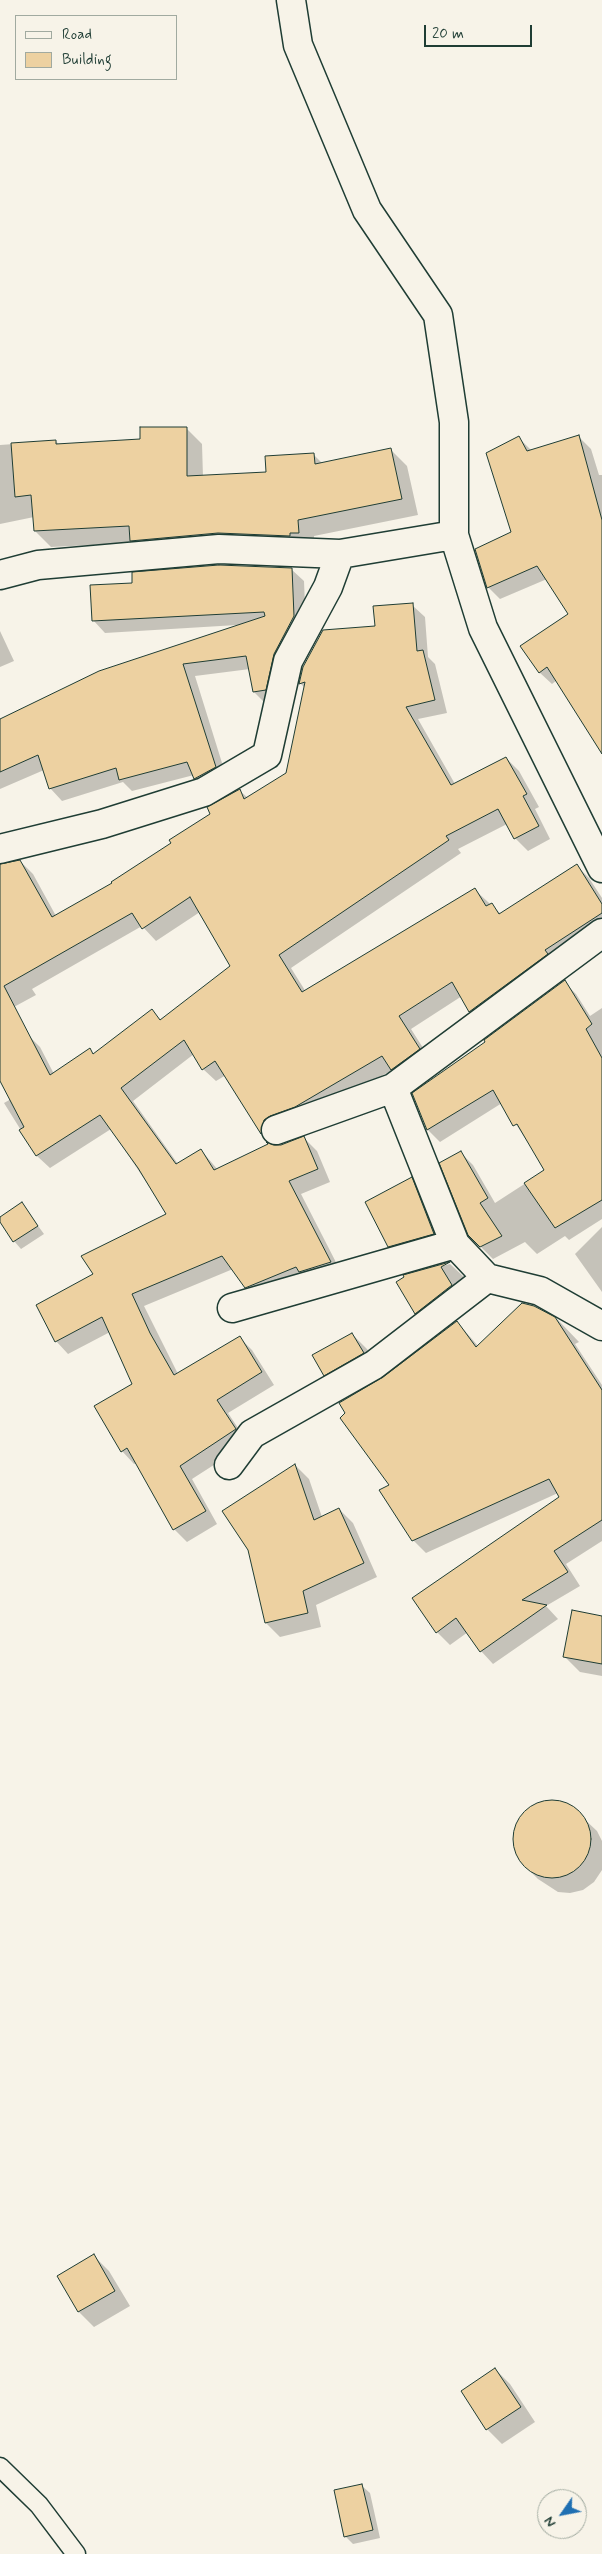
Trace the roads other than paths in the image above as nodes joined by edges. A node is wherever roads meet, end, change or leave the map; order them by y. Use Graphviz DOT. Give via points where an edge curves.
graph roads {
  1 [pos="291,0"];
  2 [pos="454,535"];
  3 [pos="340,554"];
  4 [pos="0,575"];
  5 [pos="0,849"];
  6 [pos="602,868"];
  7 [pos="602,933"];
  8 [pos="393,1088"];
  9 [pos="276,1130"];
  10 [pos="455,1244"];
  11 [pos="487,1278"];
  12 [pos="232,1308"];
  13 [pos="602,1326"];
  14 [pos="229,1465"];
  15 [pos="0,2467"];
  16 [pos="76,2554"];
  1 -- 2 [label="street" via="298,45 367,210 438,315 454,422"];
  2 -- 3 [label="street"];
  2 -- 6 [label="street" via="483,628"];
  3 -- 4 [label="street" via="219,549 38,565"];
  3 -- 5 [label="street" via="328,586 288,661 267,755 204,792 102,824"];
  7 -- 8 [label="street"];
  8 -- 9 [label="street"];
  8 -- 10 [label="street"];
  10 -- 11 [label="street"];
  10 -- 12 [label="street"];
  11 -- 13 [label="street" via="540,1290"];
  11 -- 14 [label="street" via="374,1365 252,1434"];
  15 -- 16 [label="lane" via="39,2505"];
}
